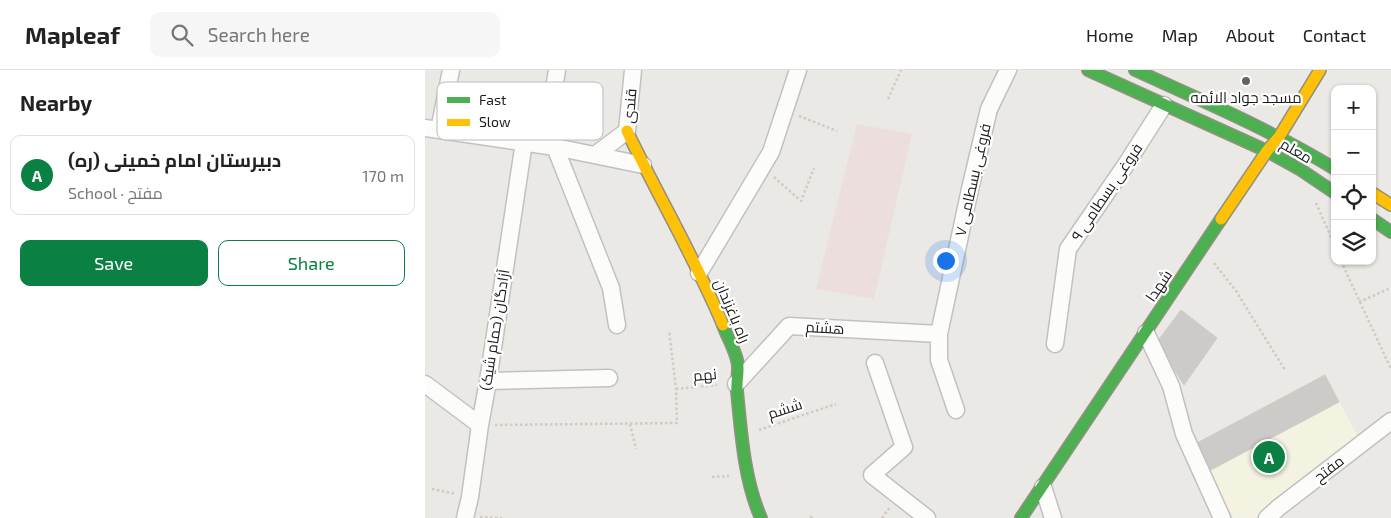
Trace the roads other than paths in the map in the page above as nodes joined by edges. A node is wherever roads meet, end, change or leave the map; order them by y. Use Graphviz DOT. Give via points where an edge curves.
graph roads {
  1 [pos="451,70"];
  2 [pos="633,70"];
  3 [pos="799,70"];
  4 [pos="1008,70"];
  5 [pos="1088,70"];
  6 [pos="1320,70"];
  7 [pos="1149,72"];
  8 [pos="447,82"];
  9 [pos="1165,105"];
  10 [pos="437,113"];
  11 [pos="432,129"];
  12 [pos="627,131"];
  13 [pos="1279,137"];
  14 [pos="510,140"];
  15 [pos="551,140"];
  16 [pos="524,142"];
  17 [pos="550,146"];
  18 [pos="1267,152"];
  19 [pos="1311,154"];
  20 [pos="595,155"];
  21 [pos="643,165"];
  22 [pos="1331,166"];
  23 [pos="1301,170"];
  24 [pos="1331,190"];
  25 [pos="1376,196"];
  26 [pos="1391,205"];
  27 [pos="1373,220"];
  28 [pos="1391,232"];
  29 [pos="699,273"];
  30 [pos="617,325"];
  31 [pos="1146,333"];
  32 [pos="939,334"];
  33 [pos="1055,344"];
  34 [pos="875,363"];
  35 [pos="609,378"];
  36 [pos="488,381"];
  37 [pos="425,384"];
  38 [pos="736,384"];
  39 [pos="956,410"];
  40 [pos="1391,421"];
  41 [pos="480,425"];
  42 [pos="1043,487"];
  43 [pos="465,517"];
  44 [pos="761,518"];
  45 [pos="927,518"];
  46 [pos="1021,518"];
  47 [pos="1053,518"];
  48 [pos="1222,518"];
  49 [pos="1267,518"];
  1 -- 8 [label="street"];
  2 -- 12 [label="street, قندی"];
  3 -- 29 [label="street" via="771,152"];
  4 -- 32 [label="street, فروغی بسطامی ۷" via="989,109"];
  5 -- 9 [label="street, معلم"];
  6 -- 13 [label="street, شهدا"];
  7 -- 13 [label="street, معلم"];
  9 -- 18 [label="street, معلم"];
  9 -- 33 [label="street, فروغی بسطامی ۹" via="1068,249"];
  10 -- 11 [label="street"];
  12 -- 20 [label="street, قندی"];
  12 -- 21 [label="street, راه باغزندان"];
  13 -- 18 [label="street, شهدا"];
  13 -- 19 [label="street, معلم"];
  14 -- 16 [label="street"];
  15 -- 17 [label="street"];
  16 -- 17 [label="street"];
  16 -- 36 [label="street, آزادگان (حمام شیک)"];
  17 -- 20 [label="street"];
  17 -- 30 [label="street" via="611,288"];
  18 -- 23 [label="street, معلم"];
  18 -- 31 [label="street, شهدا"];
  19 -- 22 [label="street, معلم"];
  19 -- 23 [label="street" via="1302,159"];
  20 -- 21 [label="street"];
  21 -- 29 [label="street, راه باغزندان"];
  23 -- 24 [label="street, معلم"];
  25 -- 26 [label="street"];
  27 -- 28 [label="street"];
  29 -- 38 [label="street, راه باغزندان" via="738,362"];
  31 -- 42 [label="street, شهدا"];
  31 -- 48 [label="street" via="1171,386 1184,434"];
  32 -- 38 [label="street, هشتم" via="789,326"];
  32 -- 39 [label="street, فروغی بسطامی ۷" via="939,360"];
  34 -- 45 [label="street" via="904,447 871,475"];
  35 -- 36 [label="street"];
  36 -- 41 [label="street, آزادگان (حمام شیک)"];
  37 -- 41 [label="street"];
  38 -- 44 [label="street, راه باغزندان" via="748,474"];
  40 -- 49 [label="street, مفتح"];
  41 -- 43 [label="street, آزادگان (حمام شیک)"];
  42 -- 46 [label="street, شهدا"];
  42 -- 47 [label="street"];
}
